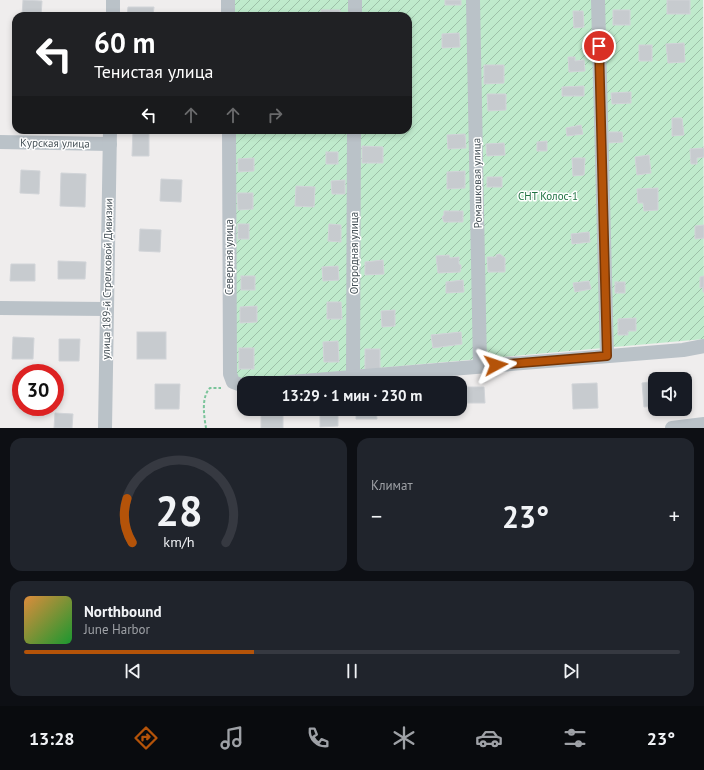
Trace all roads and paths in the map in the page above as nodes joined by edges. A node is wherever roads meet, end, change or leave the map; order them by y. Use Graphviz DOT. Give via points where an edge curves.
graph roads {
  1 [pos="113,0"];
  2 [pos="228,0"];
  3 [pos="355,0"];
  4 [pos="473,0"];
  5 [pos="598,0"];
  6 [pos="113,12"];
  7 [pos="228,12"];
  8 [pos="355,12"];
  9 [pos="229,134"];
  10 [pos="354,134"];
  11 [pos="110,137"];
  12 [pos="0,142"];
  13 [pos="0,308"];
  14 [pos="106,309"];
  15 [pos="704,346"];
  16 [pos="607,356"];
  17 [pos="480,366"];
  18 [pos="353,376"];
  19 [pos="365,376"];
  20 [pos="237,382"];
  21 [pos="237,384"];
  22 [pos="704,424"];
  23 [pos="105,428"];
  24 [pos="206,428"];
  25 [pos="672,428"];
  1 -- 6 [label="street"];
  2 -- 7 [label="street"];
  3 -- 8 [label="street"];
  4 -- 17 [label="street, Ромашковая улица"];
  5 -- 16 [label="street"];
  9 -- 20 [label="street, Северная улица" via="230,374"];
  10 -- 18 [label="street, Огородная улица"];
  11 -- 12 [label="street, Курская улица"];
  11 -- 14 [label="street, улица 189-й Стрелковой Дивизии"];
  13 -- 14 [label="street"];
  14 -- 23 [label="street, улица 189-й Стрелковой Дивизии"];
  15 -- 16 [label="street"];
  16 -- 17 [label="street"];
  17 -- 19 [label="street"];
  21 -- 24 [label="path" via="210,388 207,392"];
  22 -- 25 [label="street"];
}
